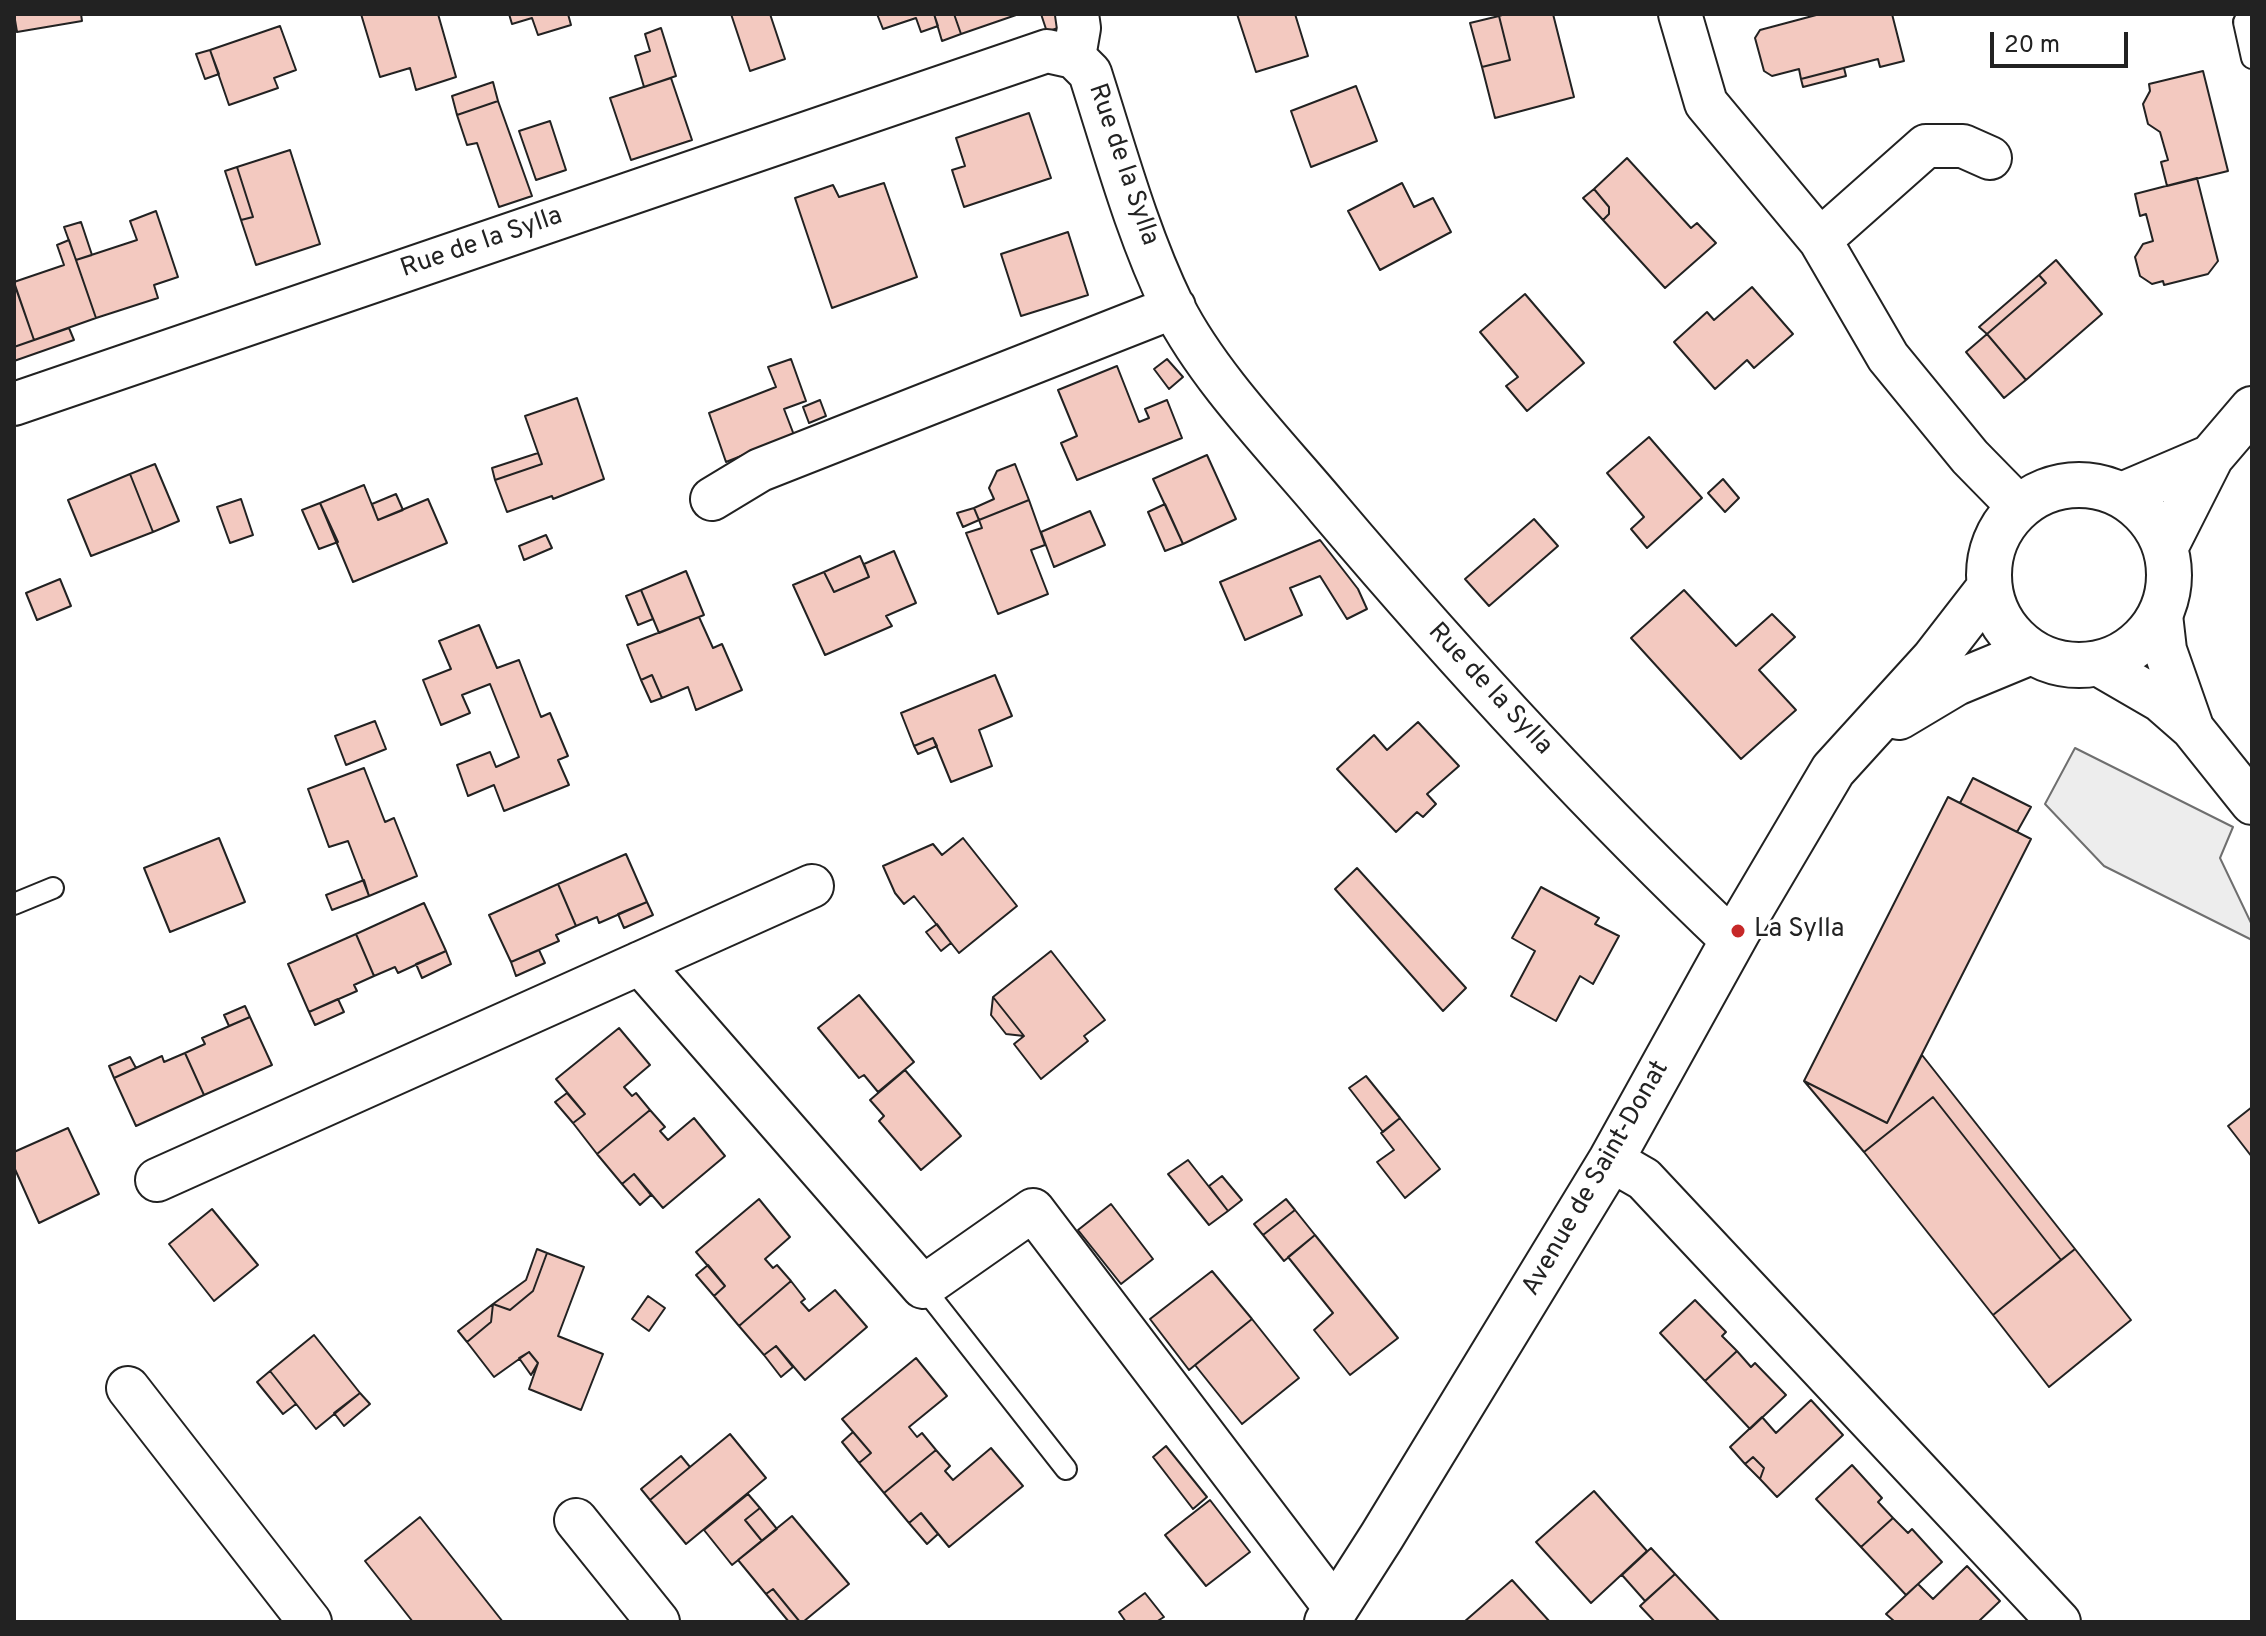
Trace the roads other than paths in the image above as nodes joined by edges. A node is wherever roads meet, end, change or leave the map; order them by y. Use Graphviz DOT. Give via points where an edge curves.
graph roads {
  1 [pos="1077,14"];
  2 [pos="1680,14"];
  3 [pos="2244,22"];
  4 [pos="1074,57"];
  5 [pos="2252,58"];
  6 [pos="1990,158"];
  7 [pos="1820,240"];
  8 [pos="1174,307"];
  9 [pos="14,404"];
  10 [pos="2252,409"];
  11 [pos="2211,457"];
  12 [pos="2122,495"];
  13 [pos="712,499"];
  14 [pos="2019,507"];
  15 [pos="2166,546"];
  16 [pos="1989,588"];
  17 [pos="2161,615"];
  18 [pos="2031,652"];
  19 [pos="2098,664"];
  20 [pos="2192,728"];
  21 [pos="1865,737"];
  22 [pos="2252,803"];
  23 [pos="812,886"];
  24 [pos="53,888"];
  25 [pos="14,904"];
  26 [pos="1733,941"];
  27 [pos="640,963"];
  28 [pos="1611,1160"];
  29 [pos="157,1180"];
  30 [pos="923,1287"];
  31 [pos="128,1388"];
  32 [pos="1066,1469"];
  33 [pos="576,1520"];
  34 [pos="1332,1616"];
  35 [pos="310,1622"];
  36 [pos="658,1622"];
  37 [pos="2059,1622"];
  1 -- 4 [label="street"];
  2 -- 7 [label="street" via="1706,103"];
  3 -- 5 [label="lane"];
  4 -- 8 [label="street, Rue de la Sylla" via="1090,73 1133,209"];
  4 -- 9 [label="street, Rue de la Sylla" via="1047,51"];
  6 -- 7 [label="street" via="1963,146 1926,146"];
  7 -- 14 [label="street" via="1888,357 1970,457"];
  8 -- 13 [label="street" via="760,470"];
  8 -- 26 [label="street, Rue de la Sylla" via="1202,354 1254,421 1413,608 1643,855"];
  10 -- 11 [label="main road"];
  11 -- 12 [label="main road"];
  11 -- 15 [label="main road"];
  12 -- 14 [label="main road" via="2096,485 2068,485 2042,492"];
  12 -- 15 [label="main road" via="2149,516"];
  14 -- 16 [label="main road" via="1994,543"];
  15 -- 17 [label="main road" via="2168,593"];
  16 -- 18 [label="main road" via="2003,624"];
  16 -- 21 [label="main road, Avenue de Saint-Donat"];
  17 -- 19 [label="main road" via="2145,638"];
  17 -- 20 [label="street" via="2165,650"];
  18 -- 19 [label="main road" via="2063,664"];
  18 -- 21 [label="main road, Avenue de Saint-Donat" via="1956,683"];
  19 -- 20 [label="street" via="2160,700"];
  20 -- 22 [label="street"];
  21 -- 26 [label="main road, Avenue de Saint-Donat" via="1833,770"];
  23 -- 27 [label="street"];
  24 -- 25 [label="lane"];
  26 -- 28 [label="main road, Avenue de Saint-Donat"];
  27 -- 29 [label="street"];
  27 -- 30 [label="street"];
  28 -- 34 [label="main road, Avenue de Saint-Donat"];
  28 -- 37 [label="street" via="1644,1179"];
  30 -- 32 [label="lane"];
  30 -- 34 [label="street" via="1033,1210"];
  31 -- 35 [label="street"];
  33 -- 36 [label="street"];
}
